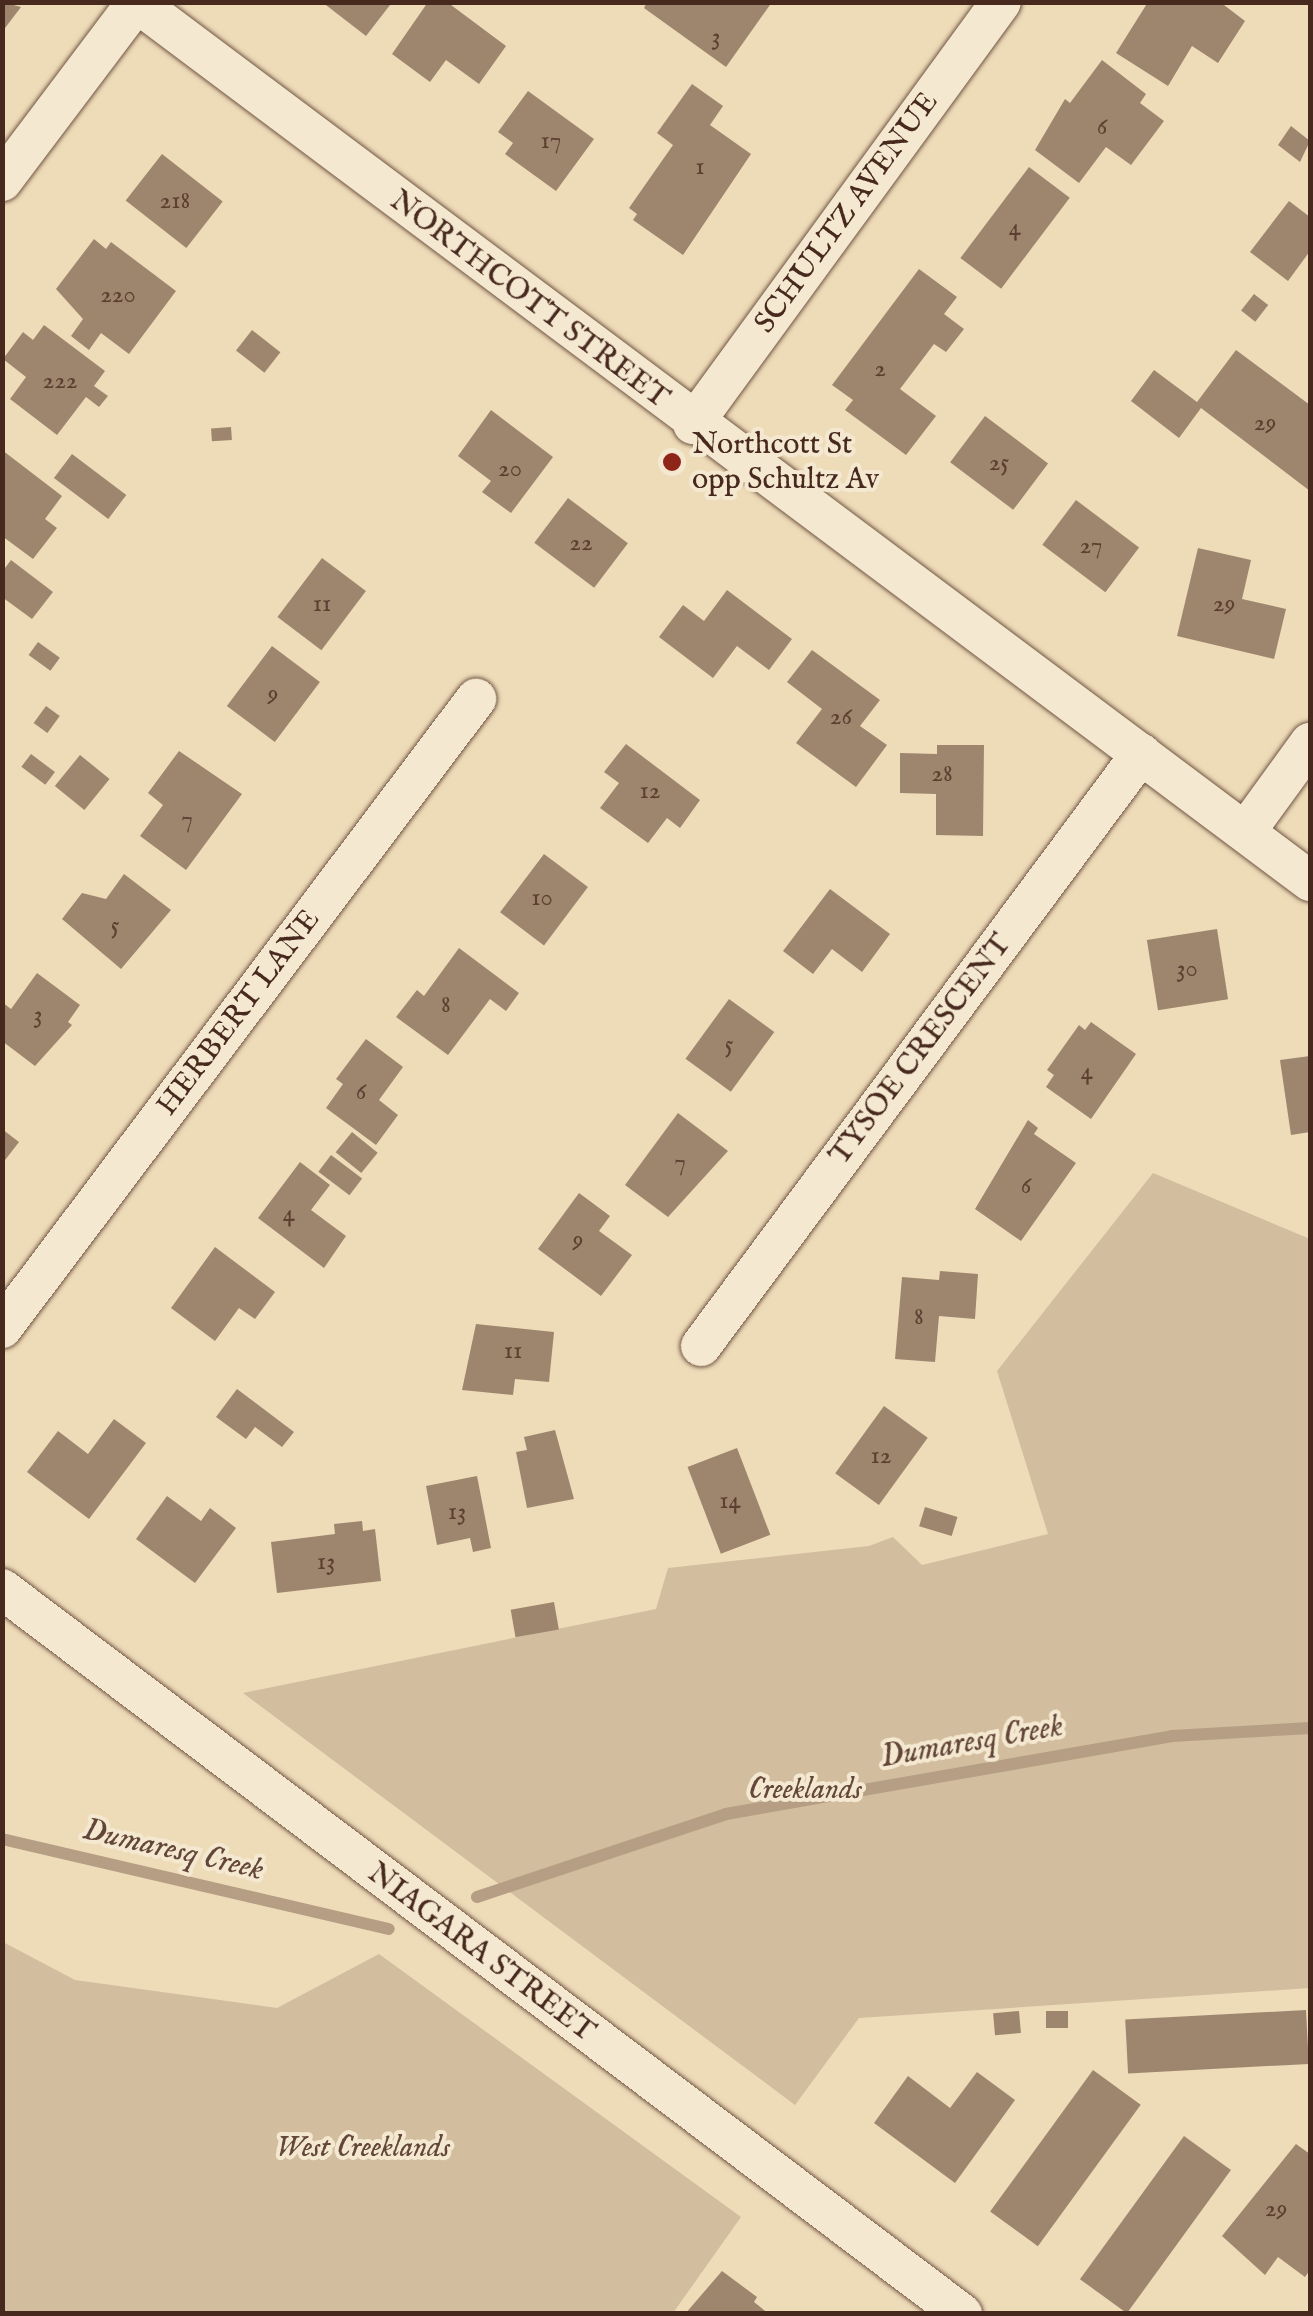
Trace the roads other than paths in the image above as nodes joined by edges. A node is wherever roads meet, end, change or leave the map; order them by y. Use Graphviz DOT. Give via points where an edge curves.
graph roads {
  1 [pos="1001,2"];
  2 [pos="136,3"];
  3 [pos="2,180"];
  4 [pos="693,424"];
  5 [pos="476,699"];
  6 [pos="1310,743"];
  7 [pos="1141,754"];
  8 [pos="1246,831"];
  9 [pos="1310,881"];
  10 [pos="2,1328"];
  11 [pos="702,1346"];
  12 [pos="2,1589"];
  13 [pos="962,2314"];
  1 -- 4 [label="street, SCHULTZ AVENUE"];
  2 -- 3 [label="street"];
  2 -- 4 [label="street, NORTHCOTT STREET"];
  4 -- 7 [label="street, NORTHCOTT STREET"];
  5 -- 10 [label="street, HERBERT LANE"];
  6 -- 8 [label="street"];
  7 -- 8 [label="street, NORTHCOTT STREET"];
  7 -- 11 [label="street, TYSOE CRESCENT"];
  8 -- 9 [label="street, NORTHCOTT STREET"];
  12 -- 13 [label="street, NIAGARA STREET"];
}
